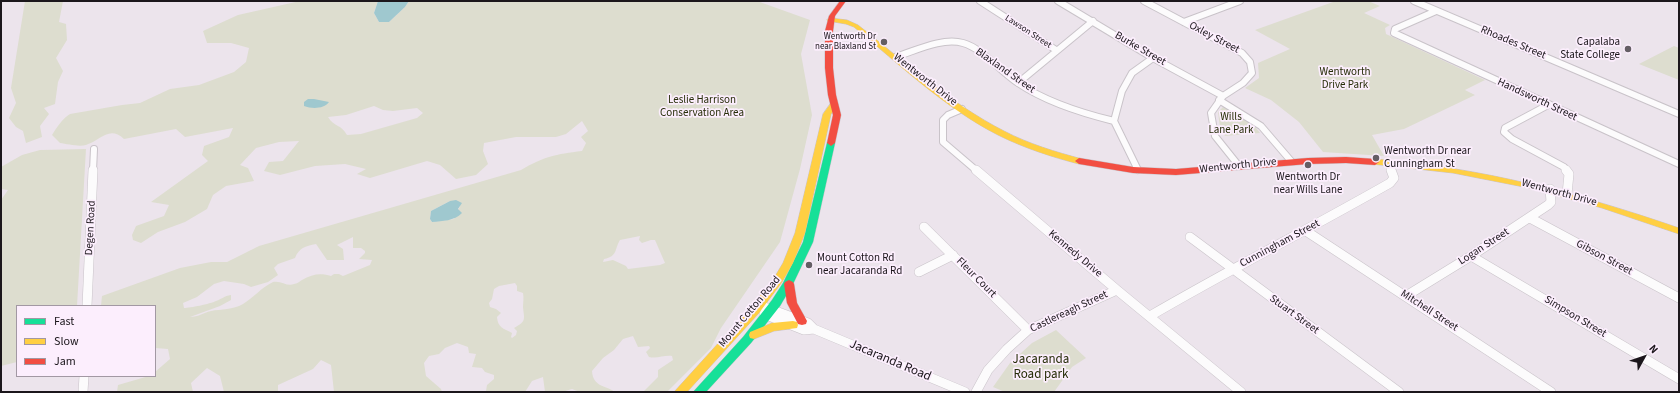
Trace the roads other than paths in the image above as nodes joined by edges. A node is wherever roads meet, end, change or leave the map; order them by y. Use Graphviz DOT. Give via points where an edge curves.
graph roads {
  1 [pos="843,1"];
  2 [pos="980,1"];
  3 [pos="1058,1"];
  4 [pos="1144,1"];
  5 [pos="1240,1"];
  6 [pos="1414,1"];
  7 [pos="1436,11"];
  8 [pos="830,20"];
  9 [pos="1093,21"];
  10 [pos="1184,22"];
  11 [pos="1056,50"];
  12 [pos="895,58"];
  13 [pos="1153,58"];
  14 [pos="1018,83"];
  15 [pos="1221,98"];
  16 [pos="834,105"];
  17 [pos="1548,105"];
  18 [pos="962,109"];
  19 [pos="1679,114"];
  20 [pos="1114,121"];
  21 [pos="94,149"];
  22 [pos="1291,161"];
  23 [pos="1388,163"];
  24 [pos="1679,164"];
  25 [pos="1239,166"];
  26 [pos="1138,170"];
  27 [pos="1550,190"];
  28 [pos="1567,194"];
  29 [pos="1530,218"];
  30 [pos="924,227"];
  31 [pos="1679,231"];
  32 [pos="1306,232"];
  33 [pos="1190,237"];
  34 [pos="953,255"];
  35 [pos="1471,256"];
  36 [pos="1232,269"];
  37 [pos="919,272"];
  38 [pos="789,284"];
  39 [pos="1117,290"];
  40 [pos="1406,296"];
  41 [pos="1679,298"];
  42 [pos="87,305"];
  43 [pos="757,307"];
  44 [pos="769,312"];
  45 [pos="1150,316"];
  46 [pos="802,321"];
  47 [pos="793,325"];
  48 [pos="814,329"];
  49 [pos="1028,330"];
  50 [pos="750,337"];
  51 [pos="84,377"];
  52 [pos="1679,379"];
  53 [pos="83,392"];
  54 [pos="680,392"];
  55 [pos="699,392"];
  56 [pos="965,392"];
  57 [pos="976,392"];
  58 [pos="1241,392"];
  59 [pos="1399,392"];
  60 [pos="1551,392"];
  1 -- 8 [label="main road"];
  2 -- 11 [label="street, Lawson Street"];
  3 -- 9 [label="street, Burke Street"];
  4 -- 10 [label="street, Oxley Street"];
  5 -- 10 [label="street"];
  6 -- 7 [label="street, Rhoades Street"];
  7 -- 17 [label="street, Handsworth Street" via="1393,31"];
  7 -- 19 [label="street, Rhoades Street"];
  8 -- 12 [label="main road, Wentworth Drive" via="847,22 855,26"];
  8 -- 16 [label="main road, Mount Cotton Road" via="828,50"];
  9 -- 11 [label="street"];
  9 -- 13 [label="street, Burke Street"];
  10 -- 15 [label="street, Oxley Street" via="1242,53 1250,62 1252,73 1243,83"];
  11 -- 14 [label="street"];
  12 -- 14 [label="street, Blaxland Street" via="950,41 965,43"];
  12 -- 18 [label="main road, Wentworth Drive"];
  13 -- 15 [label="street, Burke Street"];
  13 -- 20 [label="street" via="1132,73 1122,91"];
  14 -- 20 [label="street, Blaxland Street" via="1054,103"];
  15 -- 22 [label="street, Burke Street" via="1261,126"];
  15 -- 25 [label="street" via="1211,113 1215,136"];
  16 -- 38 [label="main road, Mount Cotton Road" via="837,114 808,242"];
  16 -- 43 [label="main road, Mount Cotton Road" via="827,114 796,245 778,280"];
  17 -- 24 [label="street, Handsworth Street"];
  17 -- 28 [label="street" via="1505,128 1504,132 1512,139 1564,167 1569,174"];
  18 -- 26 [label="main road, Wentworth Drive" via="992,129 1033,147 1072,160"];
  18 -- 39 [label="street, Kennedy Drive" via="943,120 943,142"];
  20 -- 26 [label="street"];
  21 -- 42 [label="street, Degen Road"];
  22 -- 23 [label="main road, Wentworth Drive" via="1346,160"];
  22 -- 25 [label="main road, Wentworth Drive"];
  23 -- 27 [label="main road, Wentworth Drive" via="1470,172"];
  23 -- 32 [label="street, Cunningham Street" via="1394,178 1390,183"];
  25 -- 26 [label="main road, Wentworth Drive" via="1186,171"];
  27 -- 28 [label="main road, Wentworth Drive"];
  27 -- 29 [label="street, Logan Street" via="1551,202"];
  28 -- 31 [label="main road, Wentworth Drive"];
  29 -- 35 [label="street, Logan Street"];
  29 -- 41 [label="street, Gibson Street"];
  30 -- 34 [label="street, Fleur Court"];
  32 -- 36 [label="street, Cunningham Street"];
  32 -- 40 [label="street, Mitchell Street"];
  33 -- 36 [label="street, Stuart Street"];
  34 -- 37 [label="street"];
  34 -- 49 [label="street, Fleur Court"];
  35 -- 40 [label="street, Logan Street"];
  35 -- 52 [label="street, Simpson Street"];
  36 -- 45 [label="street, Cunningham Street"];
  36 -- 59 [label="street, Stuart Street"];
  38 -- 44 [label="main road, Mount Cotton Road"];
  38 -- 46 [label="main road" via="789,297"];
  39 -- 45 [label="street, Kennedy Drive"];
  39 -- 49 [label="street, Castlereagh Street"];
  40 -- 60 [label="street, Mitchell Street"];
  43 -- 44 [label="street, Jacaranda Road"];
  43 -- 54 [label="main road, Mount Cotton Road"];
  44 -- 46 [label="street, Jacaranda Road"];
  44 -- 47 [label="street, Jacaranda Road"];
  44 -- 50 [label="main road, Mount Cotton Road"];
  45 -- 58 [label="street, Kennedy Drive"];
  46 -- 48 [label="street, Jacaranda Road"];
  47 -- 48 [label="street, Jacaranda Road" via="804,330"];
  47 -- 50 [label="main road" via="772,327"];
  48 -- 56 [label="street, Jacaranda Road"];
  49 -- 57 [label="street, Castlereagh Street" via="988,370"];
  50 -- 55 [label="main road, Mount Cotton Road"];
  51 -- 53 [label="street"];
}
